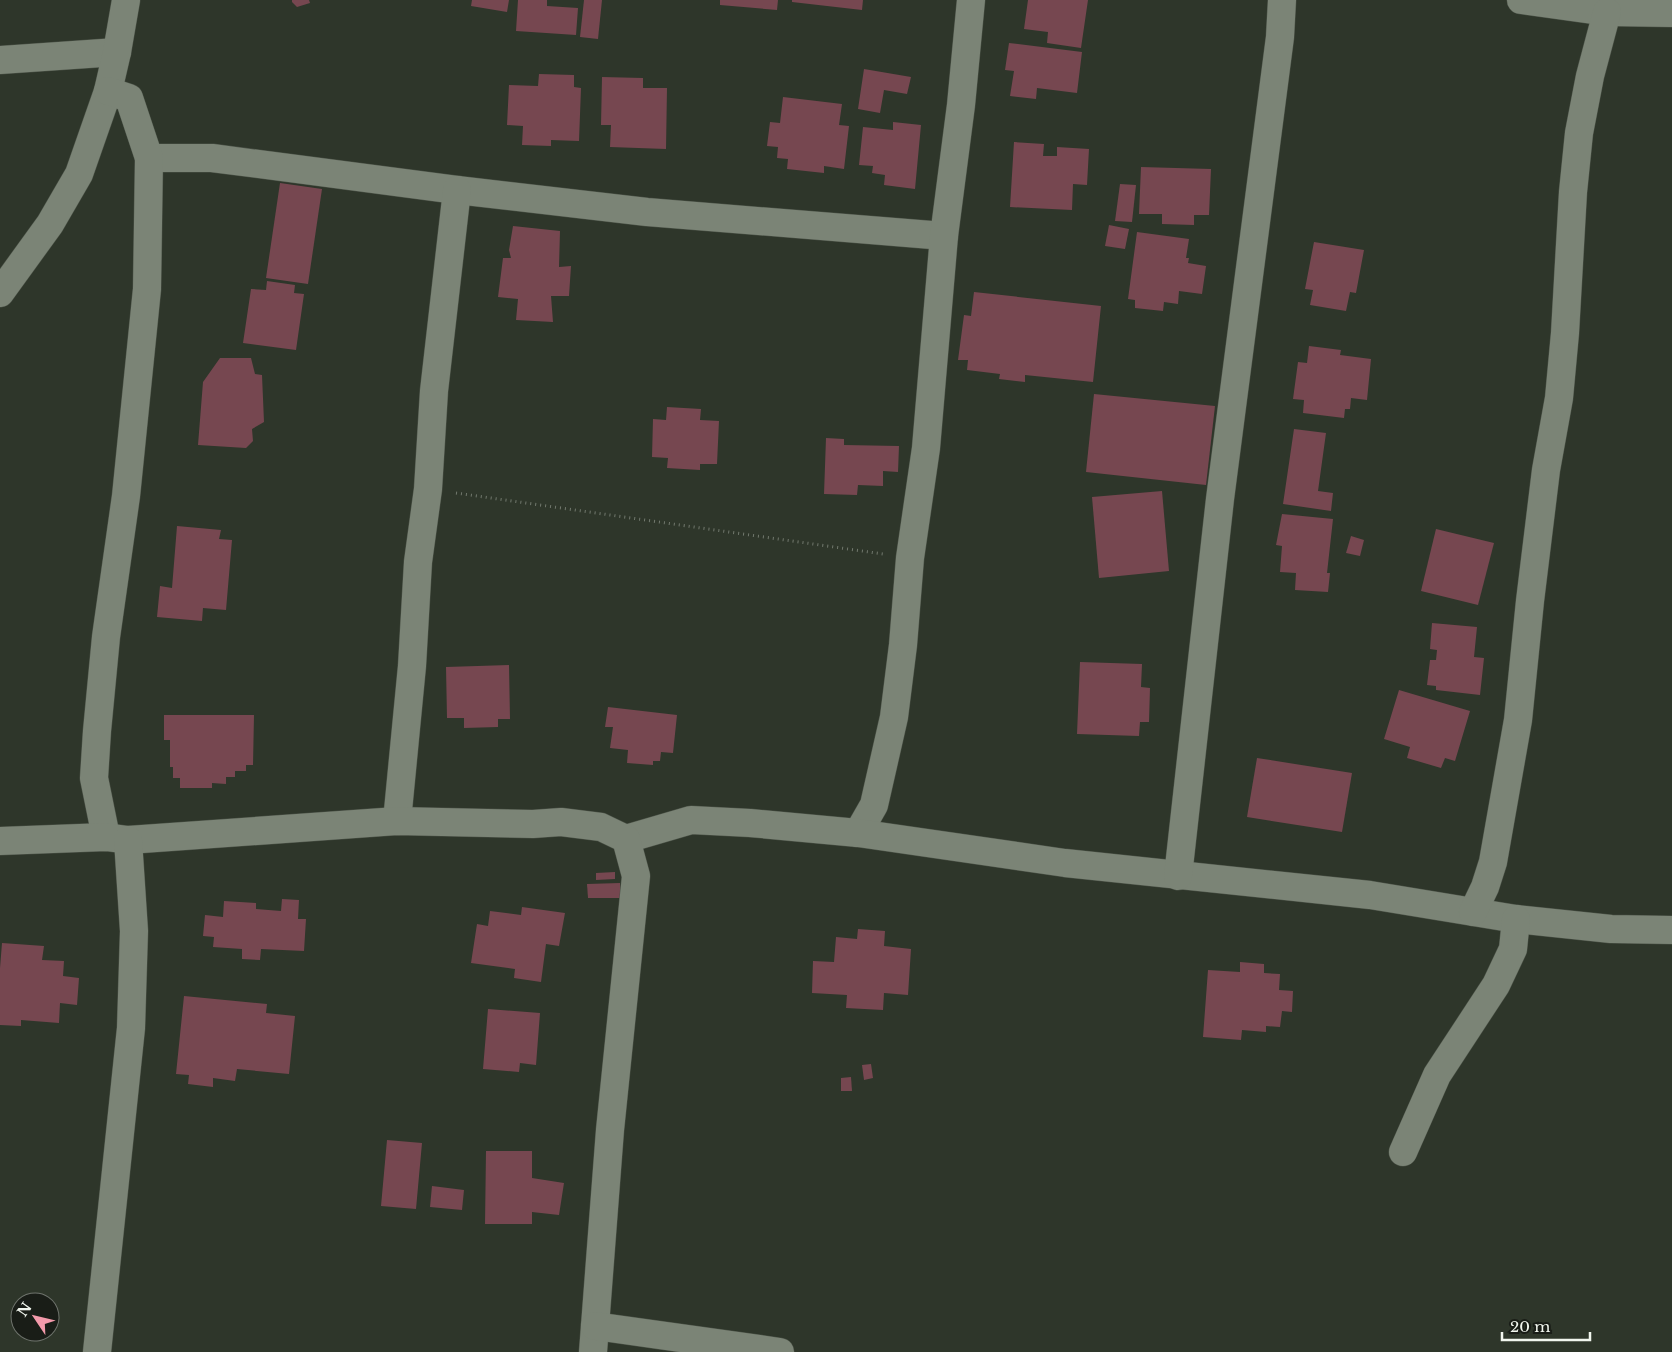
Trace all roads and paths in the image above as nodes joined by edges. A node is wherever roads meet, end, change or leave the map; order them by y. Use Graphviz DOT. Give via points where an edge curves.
graph roads {
  1 [pos="126,0"];
  2 [pos="972,0"];
  3 [pos="1282,0"];
  4 [pos="1521,0"];
  5 [pos="1607,12"];
  6 [pos="1672,13"];
  7 [pos="117,52"];
  8 [pos="0,60"];
  9 [pos="108,91"];
  10 [pos="149,158"];
  11 [pos="457,190"];
  12 [pos="944,236"];
  13 [pos="0,293"];
  14 [pos="428,490"];
  15 [pos="910,558"];
  16 [pos="398,820"];
  17 [pos="858,833"];
  18 [pos="117,838"];
  19 [pos="626,839"];
  20 [pos="0,841"];
  21 [pos="1178,876"];
  22 [pos="1473,912"];
  23 [pos="1516,919"];
  24 [pos="1672,930"];
  25 [pos="1403,1152"];
  26 [pos="594,1339"];
  27 [pos="97,1352"];
  28 [pos="780,1352"];
  1 -- 7 [label="street"];
  2 -- 12 [label="street"];
  3 -- 21 [label="street" via="1280,37 1220,499"];
  4 -- 5 [label="street"];
  5 -- 6 [label="street"];
  5 -- 22 [label="street" via="1578,133 1559,398 1546,470 1518,720 1493,862"];
  7 -- 8 [label="street"];
  7 -- 9 [label="street"];
  9 -- 10 [label="street" via="129,98"];
  9 -- 13 [label="street" via="79,174 50,224"];
  10 -- 11 [label="street" via="212,158"];
  10 -- 18 [label="street" via="147,289 126,496 106,637 94,778"];
  11 -- 12 [label="street" via="647,212"];
  11 -- 14 [label="street" via="434,391"];
  12 -- 15 [label="street" via="926,448"];
  14 -- 15 [label="path"];
  14 -- 16 [label="street" via="418,562"];
  15 -- 17 [label="street" via="894,717 874,805"];
  16 -- 18 [label="street"];
  16 -- 19 [label="street" via="561,822 601,827"];
  17 -- 19 [label="street" via="690,820"];
  17 -- 21 [label="street"];
  18 -- 20 [label="street"];
  18 -- 27 [label="street" via="134,931 131,1028"];
  19 -- 26 [label="street" via="636,876 610,1130"];
  21 -- 22 [label="street" via="1370,895"];
  22 -- 23 [label="street"];
  23 -- 24 [label="street" via="1611,929"];
  23 -- 25 [label="street" via="1513,949 1496,985 1437,1075"];
  26 -- 28 [label="street"];
}
